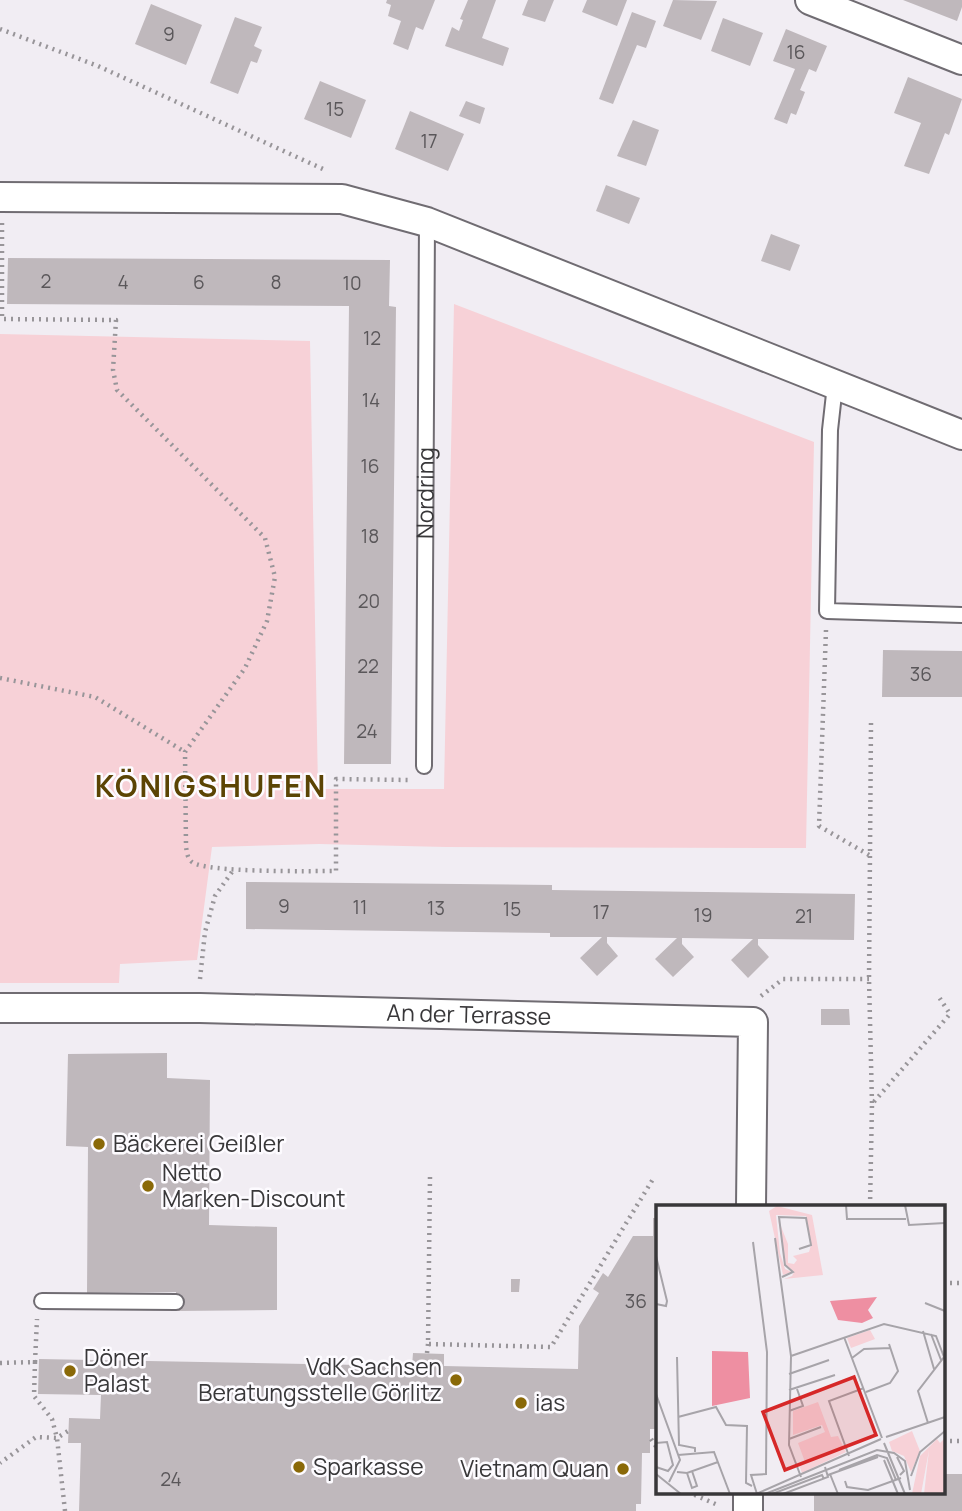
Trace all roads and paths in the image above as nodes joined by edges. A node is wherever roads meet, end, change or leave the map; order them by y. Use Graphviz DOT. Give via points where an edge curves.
graph roads {
  1 [pos="810,0"];
  2 [pos="0,29"];
  3 [pos="962,60"];
  4 [pos="1,197"];
  5 [pos="342,199"];
  6 [pos="427,222"];
  7 [pos="835,384"];
  8 [pos="962,435"];
  9 [pos="827,611"];
  10 [pos="962,615"];
  11 [pos="0,678"];
  12 [pos="871,723"];
  13 [pos="185,752"];
  14 [pos="424,766"];
  15 [pos="870,855"];
  16 [pos="234,869"];
  17 [pos="200,963"];
  18 [pos="783,979"];
  19 [pos="869,979"];
  20 [pos="937,994"];
  21 [pos="0,1008"];
  22 [pos="872,1104"];
  23 [pos="430,1177"];
  24 [pos="653,1179"];
  25 [pos="751,1205"];
  26 [pos="870,1205"];
  27 [pos="944,1283"];
  28 [pos="962,1283"];
  29 [pos="42,1301"];
  30 [pos="176,1302"];
  31 [pos="428,1345"];
  32 [pos="427,1353"];
  33 [pos="35,1362"];
  34 [pos="0,1363"];
  35 [pos="68,1431"];
  36 [pos="57,1438"];
  37 [pos="651,1439"];
  38 [pos="944,1441"];
  39 [pos="962,1441"];
  40 [pos="656,1446"];
  41 [pos="0,1463"];
  42 [pos="697,1494"];
  43 [pos="741,1504"];
  44 [pos="65,1511"];
  1 -- 3 [label="street"];
  2 -- 5 [label="path" via="97,66 345,178"];
  4 -- 5 [label="street"];
  4 -- 13 [label="path" via="2,319 116,320 113,370 117,390 265,538 275,577 267,621 245,668"];
  5 -- 6 [label="street"];
  6 -- 7 [label="street"];
  6 -- 14 [label="lane, Nordring"];
  7 -- 8 [label="street"];
  7 -- 9 [label="lane"];
  9 -- 10 [label="lane"];
  9 -- 15 [label="path" via="819,826"];
  11 -- 13 [label="path" via="95,697"];
  12 -- 15 [label="path"];
  13 -- 16 [label="path" via="188,858 203,867"];
  14 -- 16 [label="path" via="412,780 336,779 336,871"];
  15 -- 19 [label="path"];
  16 -- 17 [label="path" via="215,896"];
  18 -- 19 [label="path"];
  19 -- 22 [label="path"];
  20 -- 22 [label="path" via="950,1014"];
  21 -- 25 [label="street, An der Terrasse" via="200,1008 753,1022"];
  22 -- 26 [label="path"];
  23 -- 31 [label="path"];
  24 -- 31 [label="path" via="551,1347"];
  27 -- 28 [label="path"];
  29 -- 30 [label="lane"];
  29 -- 33 [label="path" via="35,1326"];
  31 -- 32 [label="path"];
  33 -- 34 [label="path"];
  33 -- 36 [label="path" via="34,1396 52,1419"];
  35 -- 36 [label="path"];
  36 -- 41 [label="path" via="36,1437"];
  36 -- 44 [label="path"];
  37 -- 40 [label="path"];
  38 -- 39 [label="path"];
  42 -- 43 [label="path"];
}
